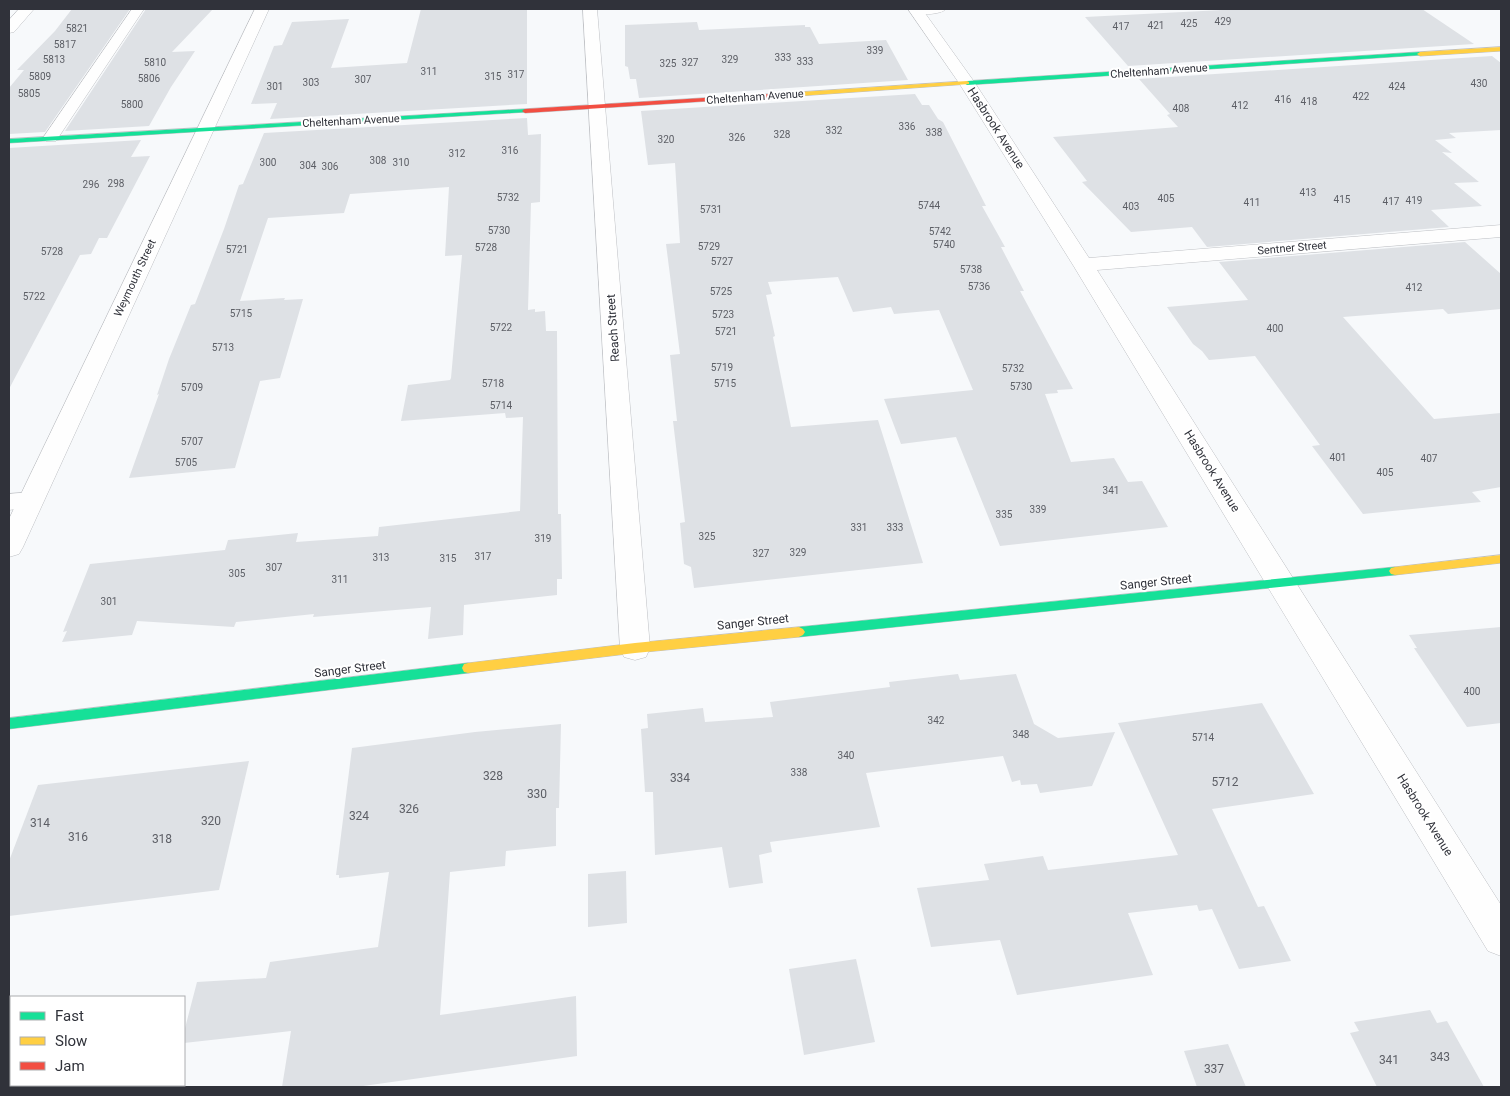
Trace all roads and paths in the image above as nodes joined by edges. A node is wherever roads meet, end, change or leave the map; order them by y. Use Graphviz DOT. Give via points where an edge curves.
graph roads {
  1 [pos="27,9"];
  2 [pos="138,9"];
  3 [pos="262,9"];
  4 [pos="590,9"];
  5 [pos="924,9"];
  6 [pos="9,29"];
  7 [pos="1501,49"];
  8 [pos="967,83"];
  9 [pos="598,107"];
  10 [pos="205,129"];
  11 [pos="51,138"];
  12 [pos="9,140"];
  13 [pos="1501,231"];
  14 [pos="1083,264"];
  15 [pos="20,501"];
  16 [pos="9,547"];
  17 [pos="1501,558"];
  18 [pos="1282,583"];
  19 [pos="635,648"];
  20 [pos="9,724"];
  21 [pos="1501,938"];
  1 -- 6 [label="street"];
  2 -- 11 [label="lane"];
  3 -- 10 [label="street, Weymouth Street"];
  4 -- 9 [label="street, Reach Street"];
  5 -- 8 [label="street, Hasbrook Avenue"];
  7 -- 8 [label="street, Cheltenham Avenue"];
  8 -- 9 [label="street, Cheltenham Avenue"];
  8 -- 14 [label="street, Hasbrook Avenue"];
  9 -- 10 [label="street, Cheltenham Avenue"];
  9 -- 19 [label="street, Reach Street"];
  10 -- 11 [label="street, Cheltenham Avenue"];
  10 -- 15 [label="street, Weymouth Street"];
  11 -- 12 [label="street, Cheltenham Avenue"];
  13 -- 14 [label="street, Sentner Street"];
  14 -- 18 [label="street, Hasbrook Avenue"];
  15 -- 16 [label="street, Weymouth Street"];
  17 -- 18 [label="street, Sanger Street"];
  18 -- 19 [label="street, Sanger Street"];
  18 -- 21 [label="street, Hasbrook Avenue"];
  19 -- 20 [label="street, Sanger Street"];
}
